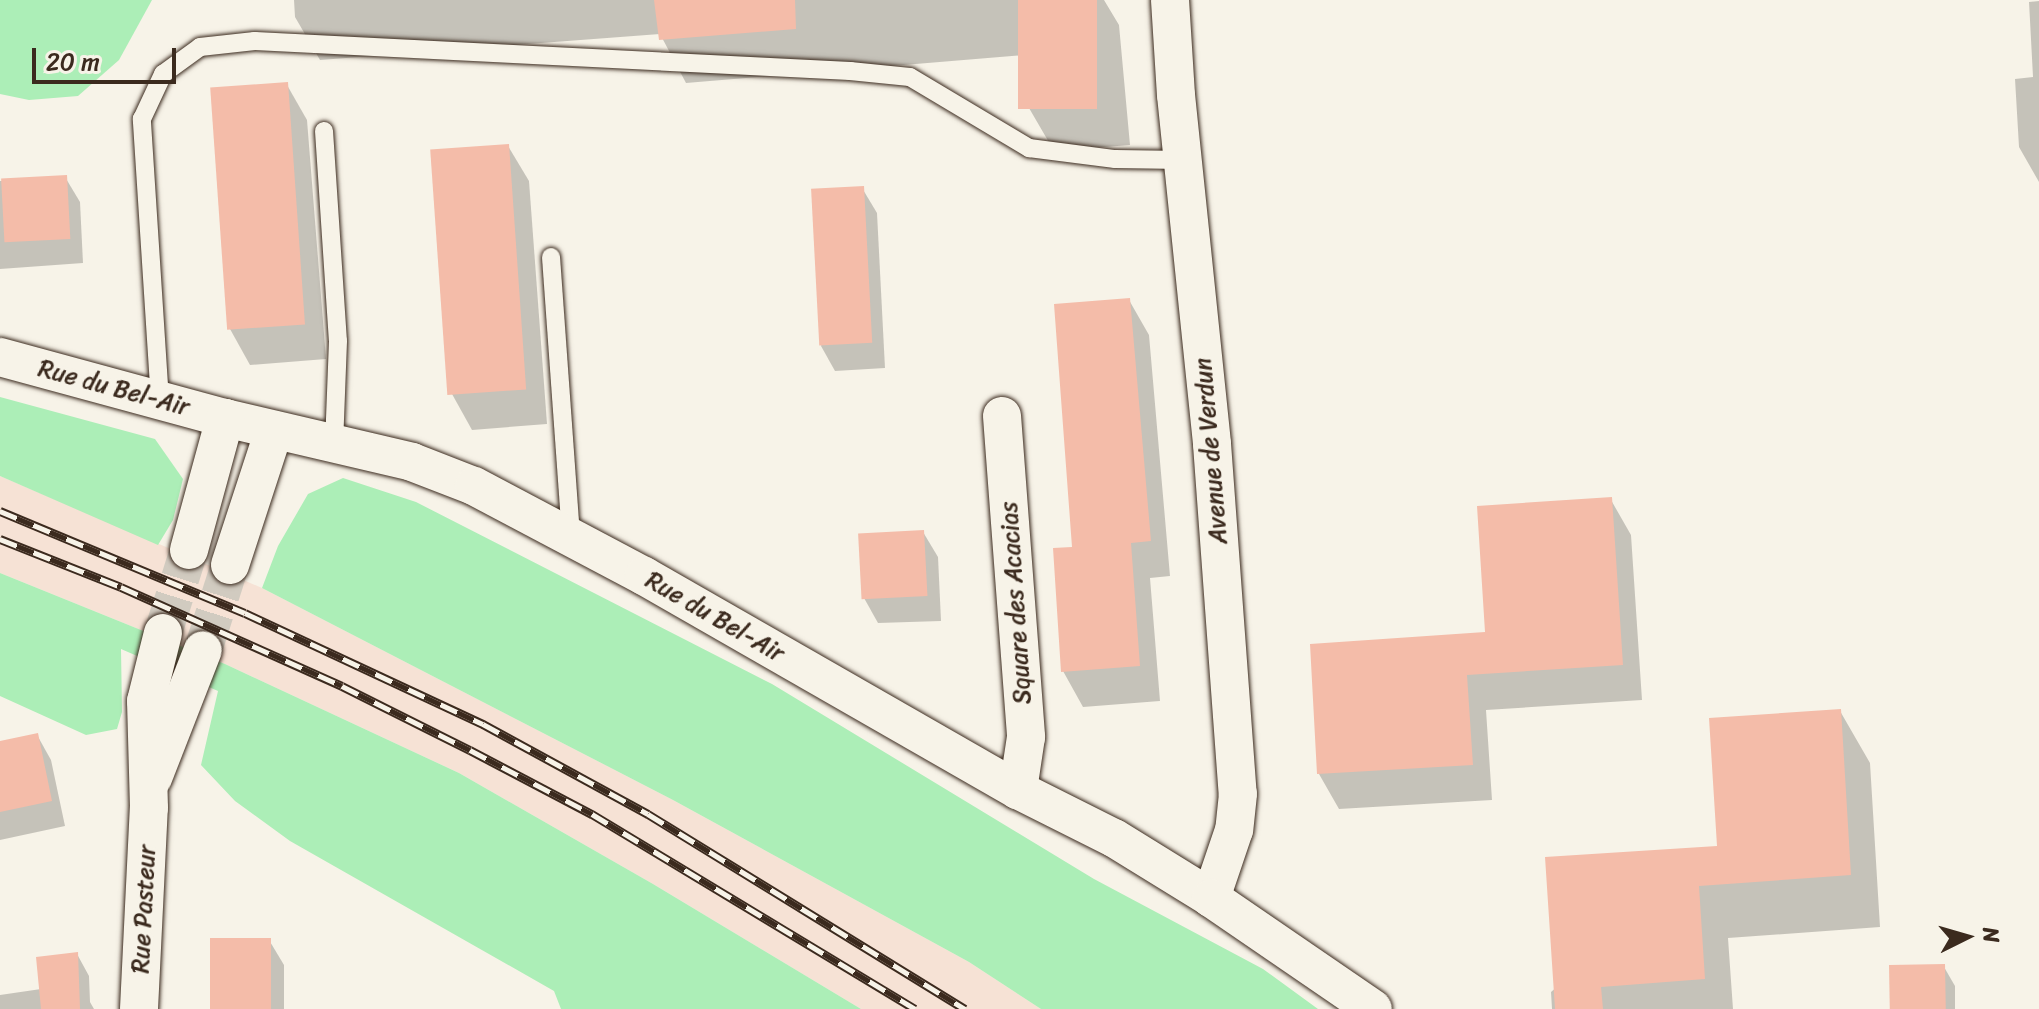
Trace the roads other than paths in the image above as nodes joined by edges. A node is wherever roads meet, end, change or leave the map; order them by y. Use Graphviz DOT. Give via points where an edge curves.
graph roads {
  1 [pos="1170,0"];
  2 [pos="1184,0"];
  3 [pos="324,131"];
  4 [pos="1183,160"];
  5 [pos="551,257"];
  6 [pos="0,357"];
  7 [pos="160,401"];
  8 [pos="1002,416"];
  9 [pos="225,418"];
  10 [pos="274,430"];
  11 [pos="334,443"];
  12 [pos="571,537"];
  13 [pos="189,550"];
  14 [pos="230,565"];
  15 [pos="163,633"];
  16 [pos="203,650"];
  17 [pos="1018,790"];
  18 [pos="149,808"];
  19 [pos="1211,898"];
  20 [pos="139,1009"];
  21 [pos="1373,1009"];
  1 -- 2 [label="street"];
  1 -- 4 [label="street, Avenue de Verdun"];
  3 -- 11 [label="lane" via="338,341"];
  4 -- 7 [label="lane" via="1115,159 1029,148 910,77 269,41 200,47 163,74 142,119"];
  4 -- 19 [label="street, Avenue de Verdun" via="1212,444 1238,794 1234,830"];
  5 -- 12 [label="lane"];
  6 -- 7 [label="street, Rue du Bel-Air"];
  7 -- 9 [label="street, Rue du Bel-Air"];
  8 -- 17 [label="street, Square des Acacias" via="1026,737"];
  9 -- 10 [label="street, Rue du Bel-Air"];
  9 -- 13 [label="street"];
  10 -- 11 [label="street, Rue du Bel-Air"];
  10 -- 14 [label="street"];
  11 -- 12 [label="street, Rue du Bel-Air" via="440,472"];
  12 -- 17 [label="street, Rue du Bel-Air"];
  15 -- 18 [label="street, Rue Pasteur" via="146,701"];
  16 -- 18 [label="street, Rue Pasteur" via="161,750"];
  17 -- 19 [label="street, Rue du Bel-Air" via="1114,838"];
  18 -- 20 [label="street, Rue Pasteur"];
  19 -- 21 [label="street, Rue du Bel-Air"];
}
